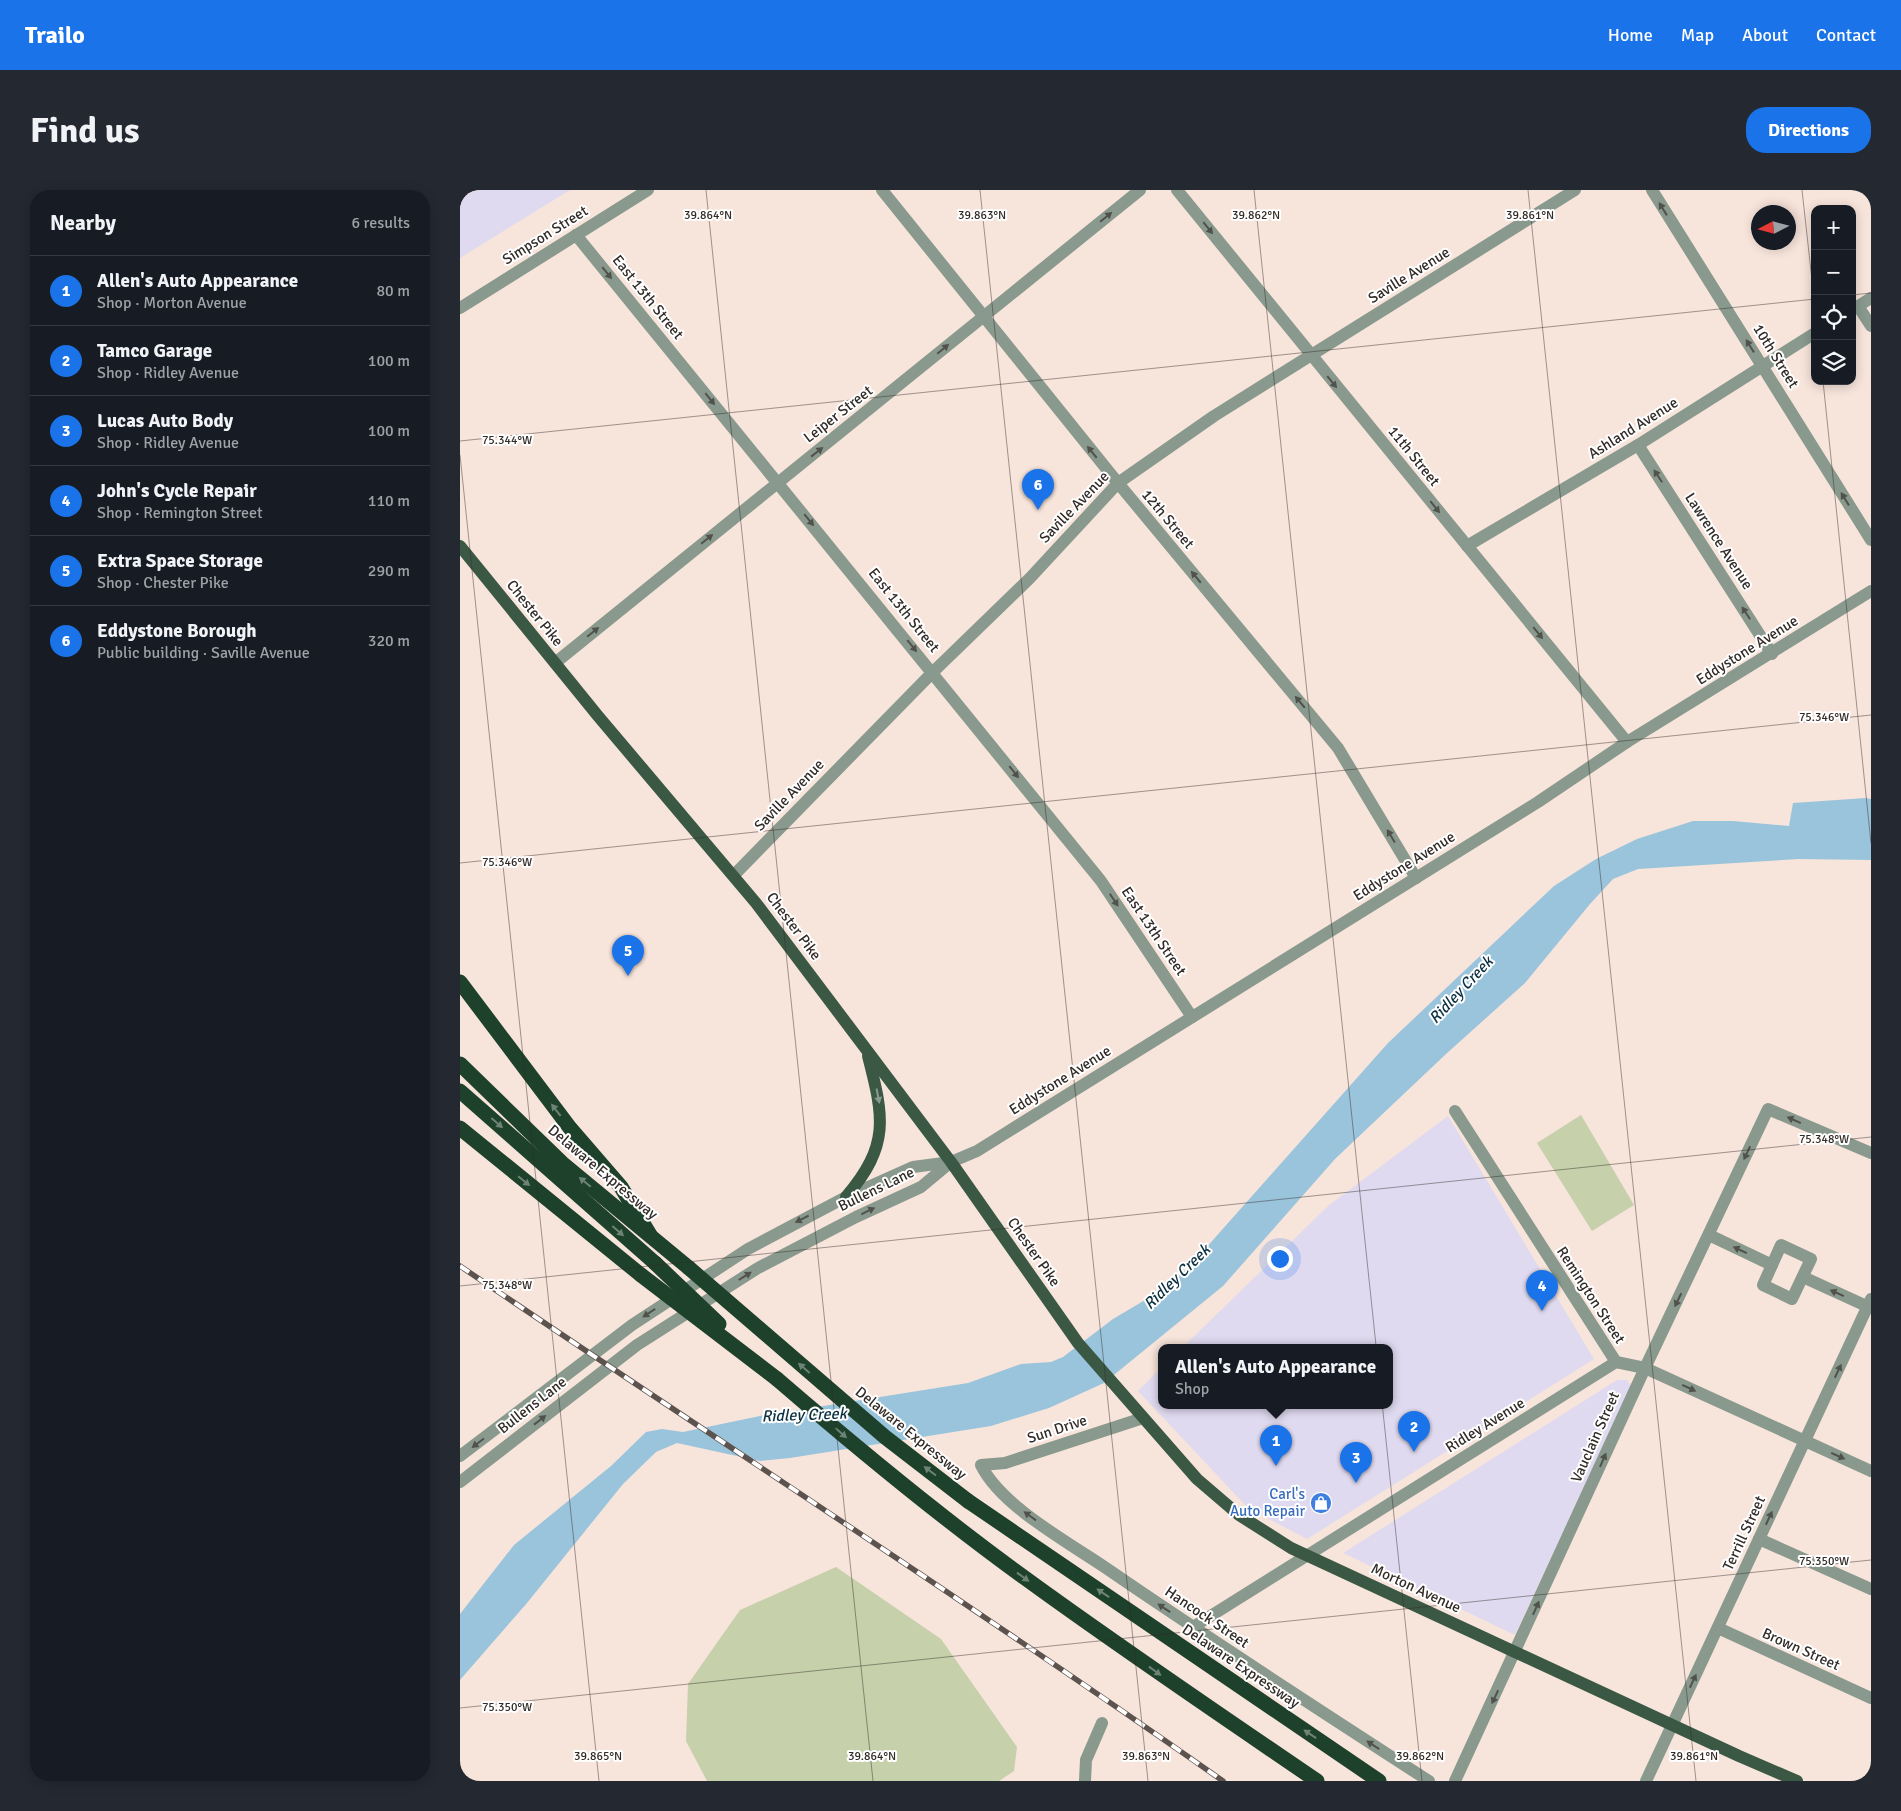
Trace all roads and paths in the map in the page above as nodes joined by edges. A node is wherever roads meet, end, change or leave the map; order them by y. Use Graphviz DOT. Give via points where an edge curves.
graph roads {
  1 [pos="648,190"];
  2 [pos="882,190"];
  3 [pos="1140,190"];
  4 [pos="1177,190"];
  5 [pos="1575,190"];
  6 [pos="1652,190"];
  7 [pos="576,235"];
  8 [pos="1871,298"];
  9 [pos="1856,307"];
  10 [pos="460,308"];
  11 [pos="1856,309"];
  12 [pos="983,316"];
  13 [pos="1871,326"];
  14 [pos="1811,335"];
  15 [pos="1311,356"];
  16 [pos="1762,365"];
  17 [pos="1638,445"];
  18 [pos="778,482"];
  19 [pos="1118,483"];
  20 [pos="1871,540"];
  21 [pos="460,546"];
  22 [pos="1467,546"];
  23 [pos="1871,591"];
  24 [pos="1772,654"];
  25 [pos="555,663"];
  26 [pos="933,672"];
  27 [pos="1627,742"];
  28 [pos="734,875"];
  29 [pos="1416,878"];
  30 [pos="460,982"];
  31 [pos="1192,1017"];
  32 [pos="866,1048"];
  33 [pos="460,1064"];
  34 [pos="460,1091"];
  35 [pos="1455,1111"];
  36 [pos="460,1128"];
  37 [pos="1871,1154"];
  38 [pos="952,1162"];
  39 [pos="846,1197"];
  40 [pos="650,1235"];
  41 [pos="1709,1235"];
  42 [pos="1772,1265"];
  43 [pos="1803,1277"];
  44 [pos="1870,1305"];
  45 [pos="1078,1343"];
  46 [pos="1616,1362"];
  47 [pos="1645,1368"];
  48 [pos="777,1379"];
  49 [pos="1143,1418"];
  50 [pos="1805,1441"];
  51 [pos="460,1456"];
  52 [pos="981,1465"];
  53 [pos="1871,1471"];
  54 [pos="460,1482"];
  55 [pos="1760,1539"];
  56 [pos="1307,1556"];
  57 [pos="1871,1589"];
  58 [pos="1193,1627"];
  59 [pos="1718,1628"];
  60 [pos="1515,1652"];
  61 [pos="1871,1698"];
  62 [pos="1102,1723"];
  63 [pos="1672,1726"];
  64 [pos="1085,1781"];
  65 [pos="1317,1781"];
  66 [pos="1379,1781"];
  67 [pos="1429,1781"];
  68 [pos="1456,1781"];
  69 [pos="1646,1781"];
  70 [pos="1797,1781"];
  1 -- 7 [label="street, Simpson Street"];
  2 -- 12 [label="street, 12th Street"];
  12 -- 3 [label="street, Leiper Street, one-way"];
  4 -- 15 [label="street, 11th Street, one-way"];
  5 -- 15 [label="street, Saville Avenue"];
  16 -- 6 [label="street, 10th Street, one-way"];
  7 -- 10 [label="street, Simpson Street"];
  7 -- 18 [label="street, East 13th Street, one-way"];
  8 -- 9 [label="street"];
  11 -- 13 [label="street"];
  18 -- 12 [label="street, Leiper Street, one-way"];
  19 -- 12 [label="street, 12th Street, one-way"];
  14 -- 16 [label="street, Ashland Avenue"];
  15 -- 19 [label="street, Saville Avenue" via="1214,416"];
  15 -- 22 [label="street, 11th Street, one-way"];
  16 -- 17 [label="street, Ashland Avenue"];
  20 -- 16 [label="street, 10th Street, one-way"];
  17 -- 22 [label="street, Ashland Avenue"];
  24 -- 17 [label="street, Lawrence Avenue, one-way"];
  25 -- 18 [label="street, Leiper Street, one-way"];
  18 -- 26 [label="street, East 13th Street, one-way"];
  19 -- 26 [label="street, Saville Avenue" via="1030,578"];
  29 -- 19 [label="street, 12th Street, one-way" via="1338,748"];
  21 -- 25 [label="main road, Chester Pike"];
  22 -- 27 [label="street, 11th Street, one-way"];
  23 -- 24 [label="street, Eddystone Avenue"];
  24 -- 27 [label="street, Eddystone Avenue"];
  25 -- 28 [label="main road, Chester Pike"];
  26 -- 28 [label="street, Saville Avenue"];
  26 -- 31 [label="street, East 13th Street, one-way" via="1101,881"];
  27 -- 29 [label="street, Eddystone Avenue"];
  28 -- 32 [label="main road, Chester Pike"];
  29 -- 31 [label="street, Eddystone Avenue"];
  40 -- 30 [label="highway, one-way" via="621,1187 564,1120"];
  31 -- 38 [label="street, Eddystone Avenue" via="977,1151"];
  32 -- 38 [label="main road, Chester Pike"];
  32 -- 39 [label="main road, one-way" via="879,1101 880,1134 868,1168"];
  40 -- 33 [label="highway, Delaware Expressway, one-way" via="562,1163"];
  34 -- 48 [label="highway, one-way, bridge" via="655,1263"];
  35 -- 46 [label="street, Remington Street"];
  36 -- 48 [label="highway, one-way, bridge" via="641,1275"];
  37 -- 41 [label="street, Vauclain Street, one-way" via="1768,1108"];
  38 -- 39 [label="street, Bullens Lane" via="913,1167"];
  38 -- 45 [label="main road, Chester Pike"];
  54 -- 38 [label="street, Bullens Lane, one-way" via="637,1344 758,1268 921,1187"];
  39 -- 51 [label="street, Bullens Lane, one-way" via="748,1249 686,1288 632,1325"];
  66 -- 40 [label="highway, Delaware Expressway, one-way, bridge" via="968,1501 885,1437"];
  42 -- 41 [label="street, one-way"];
  41 -- 47 [label="street, Vauclain Street, one-way"];
  42 -- 43 [label="street" via="1781,1245 1811,1259"];
  42 -- 43 [label="street" via="1763,1285 1792,1299"];
  44 -- 43 [label="street, one-way"];
  50 -- 44 [label="street, Terrill Street, one-way"];
  45 -- 49 [label="main road, Morton Avenue"];
  46 -- 47 [label="street, Remington Street"];
  46 -- 56 [label="street, Ridley Avenue"];
  47 -- 50 [label="street, Remington Street, one-way"];
  60 -- 47 [label="street, Vauclain Street, one-way"];
  48 -- 65 [label="highway, one-way" via="956,1526 1172,1684"];
  49 -- 52 [label="street, Sun Drive" via="1005,1463"];
  49 -- 56 [label="main road, Morton Avenue" via="1224,1504 1279,1542"];
  50 -- 53 [label="street, Remington Street, one-way"];
  55 -- 50 [label="street, Terrill Street, one-way"];
  58 -- 52 [label="street, Hancock Street, one-way" via="1014,1504 991,1483"];
  55 -- 57 [label="street"];
  55 -- 59 [label="street, Terrill Street"];
  56 -- 58 [label="street, Ridley Avenue"];
  56 -- 60 [label="main road, Morton Avenue"];
  67 -- 58 [label="street, Hancock Street, one-way"];
  59 -- 61 [label="street, Brown Street"];
  63 -- 59 [label="street, Terrill Street, one-way"];
  60 -- 63 [label="main road, Morton Avenue"];
  60 -- 68 [label="street, Vauclain Street, one-way"];
  62 -- 64 [label="street" via="1086,1760"];
  63 -- 69 [label="street, Terrill Street"];
  63 -- 70 [label="main road, Morton Avenue"];
}
